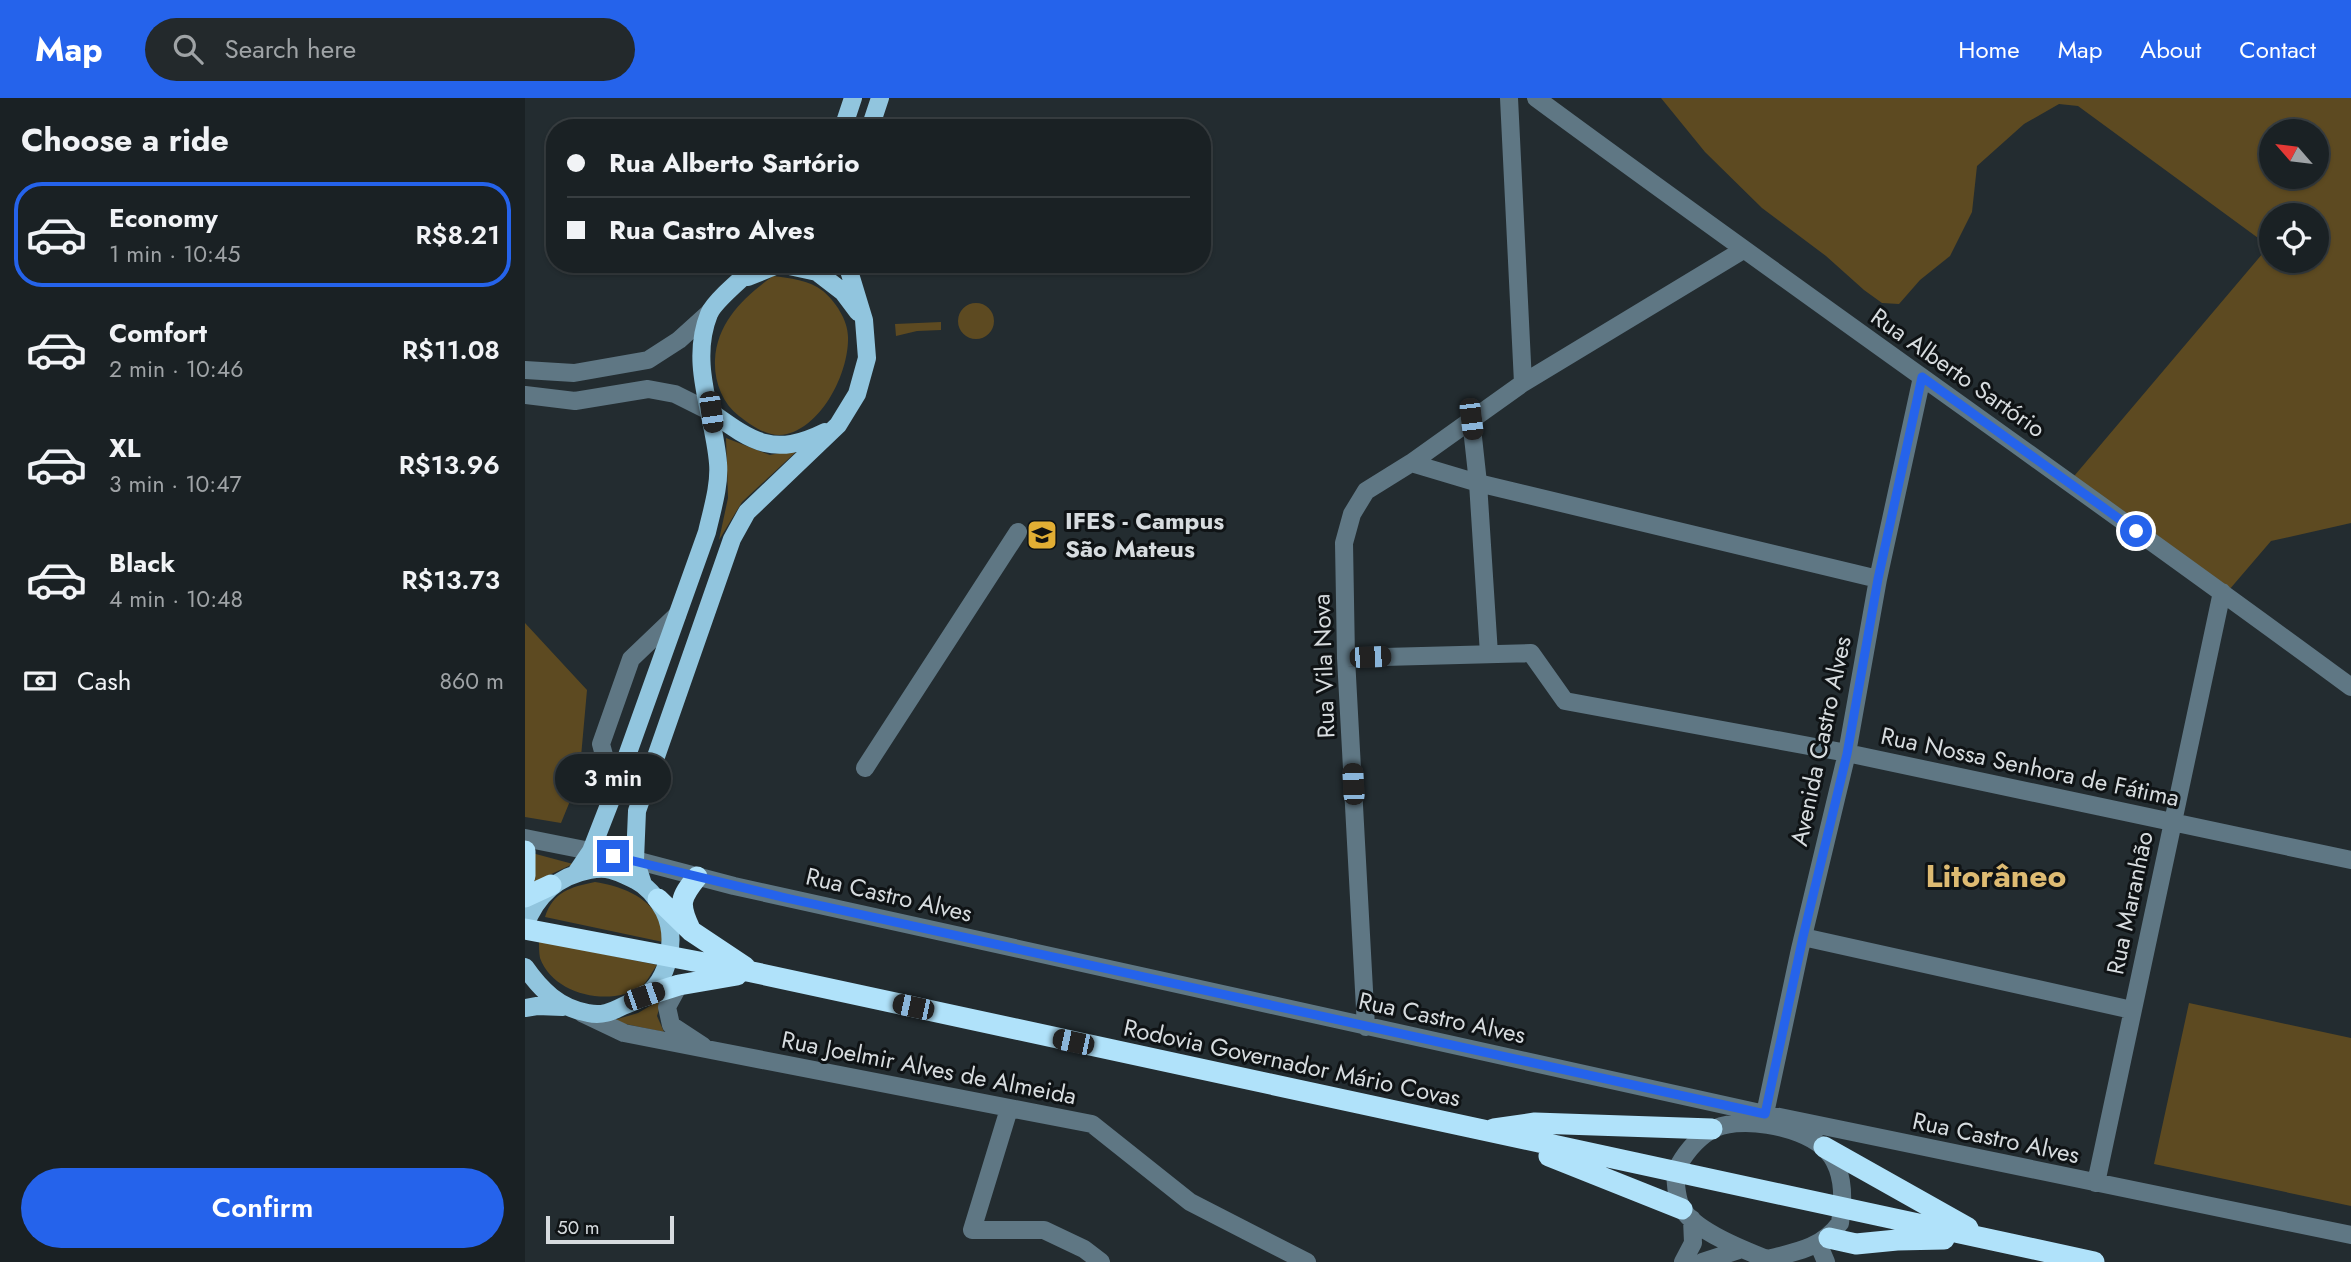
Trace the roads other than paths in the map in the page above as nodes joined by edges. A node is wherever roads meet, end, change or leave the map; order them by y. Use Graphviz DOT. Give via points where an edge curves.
graph roads {
  1 [pos="853,98"];
  2 [pos="880,98"];
  3 [pos="1509,98"];
  4 [pos="1536,98"];
  5 [pos="846,119"];
  6 [pos="873,119"];
  7 [pos="1742,250"];
  8 [pos="739,273"];
  9 [pos="818,273"];
  10 [pos="850,273"];
  11 [pos="710,312"];
  12 [pos="864,320"];
  13 [pos="525,370"];
  14 [pos="1922,377"];
  15 [pos="1523,383"];
  16 [pos="525,395"];
  17 [pos="711,412"];
  18 [pos="1471,419"];
  19 [pos="838,425"];
  20 [pos="1411,463"];
  21 [pos="1478,483"];
  22 [pos="1018,532"];
  23 [pos="1878,579"];
  24 [pos="2222,592"];
  25 [pos="677,615"];
  26 [pos="1489,654"];
  27 [pos="1346,658"];
  28 [pos="2351,687"];
  29 [pos="1847,754"];
  30 [pos="865,768"];
  31 [pos="614,792"];
  32 [pos="2173,822"];
  33 [pos="525,838"];
  34 [pos="525,851"];
  35 [pos="591,851"];
  36 [pos="635,860"];
  37 [pos="2351,860"];
  38 [pos="576,873"];
  39 [pos="525,876"];
  40 [pos="698,877"];
  41 [pos="551,885"];
  42 [pos="651,891"];
  43 [pos="525,897"];
  44 [pos="525,927"];
  45 [pos="691,931"];
  46 [pos="1803,937"];
  47 [pos="669,957"];
  48 [pos="525,967"];
  49 [pos="752,972"];
  50 [pos="679,985"];
  51 [pos="644,996"];
  52 [pos="525,1008"];
  53 [pos="570,1008"];
  54 [pos="2132,1010"];
  55 [pos="1366,1027"];
  56 [pos="712,1051"];
  57 [pos="1009,1109"];
  58 [pos="1764,1119"];
  59 [pos="1712,1129"];
  60 [pos="1481,1131"];
  61 [pos="1824,1147"];
  62 [pos="1675,1172"];
  63 [pos="2096,1184"];
  64 [pos="1843,1208"];
  65 [pos="1687,1214"];
  66 [pos="2351,1235"];
  67 [pos="1988,1239"];
  68 [pos="1823,1241"];
  69 [pos="1759,1258"];
  70 [pos="1101,1262"];
  71 [pos="1307,1262"];
  72 [pos="1683,1262"];
  73 [pos="1702,1262"];
  74 [pos="1826,1262"];
  75 [pos="2094,1262"];
  1 -- 5 [label="main road"];
  2 -- 6 [label="main road"];
  3 -- 15 [label="street"];
  4 -- 7 [label="street, Rua Alberto Sartório"];
  7 -- 14 [label="street, Rua Alberto Sartório"];
  7 -- 15 [label="street"];
  8 -- 11 [label="main road"];
  9 -- 12 [label="main road" via="843,292"];
  10 -- 12 [label="main road"];
  11 -- 13 [label="street" via="648,360 574,373"];
  11 -- 17 [label="main road" via="701,347 703,387"];
  12 -- 19 [label="main road" via="867,358 857,394"];
  14 -- 23 [label="street, Avenida Castro Alves"];
  14 -- 24 [label="street, Rua Alberto Sartório"];
  15 -- 18 [label="street"];
  16 -- 17 [label="street" via="575,401 648,389 675,394"];
  17 -- 19 [label="main road" via="746,437 776,446 807,440"];
  17 -- 25 [label="main road" via="719,466 715,500"];
  18 -- 20 [label="street"];
  18 -- 21 [label="street"];
  19 -- 36 [label="main road" via="747,512 731,540 637,811"];
  20 -- 21 [label="street"];
  20 -- 27 [label="street, Rua Vila Nova" via="1366,491 1352,514 1344,543"];
  21 -- 23 [label="street"];
  21 -- 26 [label="street"];
  22 -- 30 [label="street"];
  23 -- 29 [label="street, Avenida Castro Alves"];
  24 -- 28 [label="street, Rua Alberto Sartório"];
  24 -- 32 [label="street, Rua Maranhão"];
  25 -- 31 [label="main road"];
  25 -- 31 [label="street" via="631,659 601,744"];
  26 -- 27 [label="street, Rua Nossa Senhora de Fátima"];
  26 -- 29 [label="street, Rua Nossa Senhora de Fátima" via="1531,653 1566,701"];
  27 -- 55 [label="street, Rua Vila Nova"];
  29 -- 32 [label="street, Rua Nossa Senhora de Fátima"];
  29 -- 46 [label="street, Avenida Castro Alves"];
  31 -- 35 [label="main road"];
  32 -- 37 [label="street, Rua Nossa Senhora de Fátima"];
  32 -- 54 [label="street, Rua Maranhão"];
  33 -- 35 [label="street, Rua Castro Alves"];
  34 -- 39 [label="highway"];
  35 -- 36 [label="street, Rua Castro Alves"];
  35 -- 38 [label="main road"];
  36 -- 40 [label="street, Rua Castro Alves"];
  36 -- 42 [label="main road"];
  38 -- 41 [label="main road"];
  38 -- 42 [label="main road" via="604,867"];
  40 -- 45 [label="highway" via="683,895 682,911"];
  40 -- 55 [label="street, Rua Castro Alves"];
  41 -- 43 [label="highway"];
  41 -- 44 [label="main road" via="532,908"];
  42 -- 45 [label="highway"];
  42 -- 47 [label="main road" via="668,919"];
  44 -- 47 [label="highway, Rodovia Governador Mário Covas"];
  45 -- 49 [label="highway"];
  46 -- 54 [label="street"];
  46 -- 58 [label="street, Avenida Castro Alves"];
  47 -- 49 [label="highway, Rodovia Governador Mário Covas"];
  47 -- 51 [label="main road" via="659,980"];
  48 -- 53 [label="main road" via="551,998"];
  49 -- 50 [label="highway"];
  49 -- 60 [label="highway, Rodovia Governador Mário Covas"];
  50 -- 51 [label="highway"];
  50 -- 56 [label="street, Rua Joelmir Alves de Almeida" via="667,1007 671,1025"];
  51 -- 53 [label="main road" via="607,1014"];
  52 -- 53 [label="main road"];
  53 -- 56 [label="street, Rua Joelmir Alves de Almeida" via="624,1033"];
  54 -- 63 [label="street, Rua Maranhão"];
  55 -- 58 [label="street, Rua Castro Alves"];
  56 -- 57 [label="street, Rua Joelmir Alves de Almeida"];
  57 -- 70 [label="street" via="972,1230 1044,1230"];
  57 -- 71 [label="street, Rua Joelmir Alves de Almeida" via="1092,1124 1190,1202"];
  58 -- 59 [label="street"];
  58 -- 61 [label="street"];
  58 -- 63 [label="street, Rua Castro Alves"];
  59 -- 60 [label="highway" via="1535,1124"];
  59 -- 62 [label="street" via="1697,1141"];
  60 -- 62 [label="highway, Rodovia Governador Mário Covas"];
  60 -- 65 [label="highway" via="1609,1178"];
  61 -- 64 [label="street" via="1836,1168"];
  61 -- 67 [label="highway"];
  62 -- 64 [label="highway, Rodovia Governador Mário Covas"];
  62 -- 65 [label="street"];
  63 -- 66 [label="street, Rua Castro Alves"];
  64 -- 67 [label="highway, Rodovia Governador Mário Covas"];
  64 -- 68 [label="street" via="1840,1223"];
  65 -- 69 [label="street"];
  65 -- 72 [label="street" via="1693,1244"];
  67 -- 68 [label="highway"];
  67 -- 75 [label="highway, Rodovia Governador Mário Covas"];
  68 -- 69 [label="street"];
  68 -- 74 [label="street"];
  69 -- 73 [label="street"];
}
